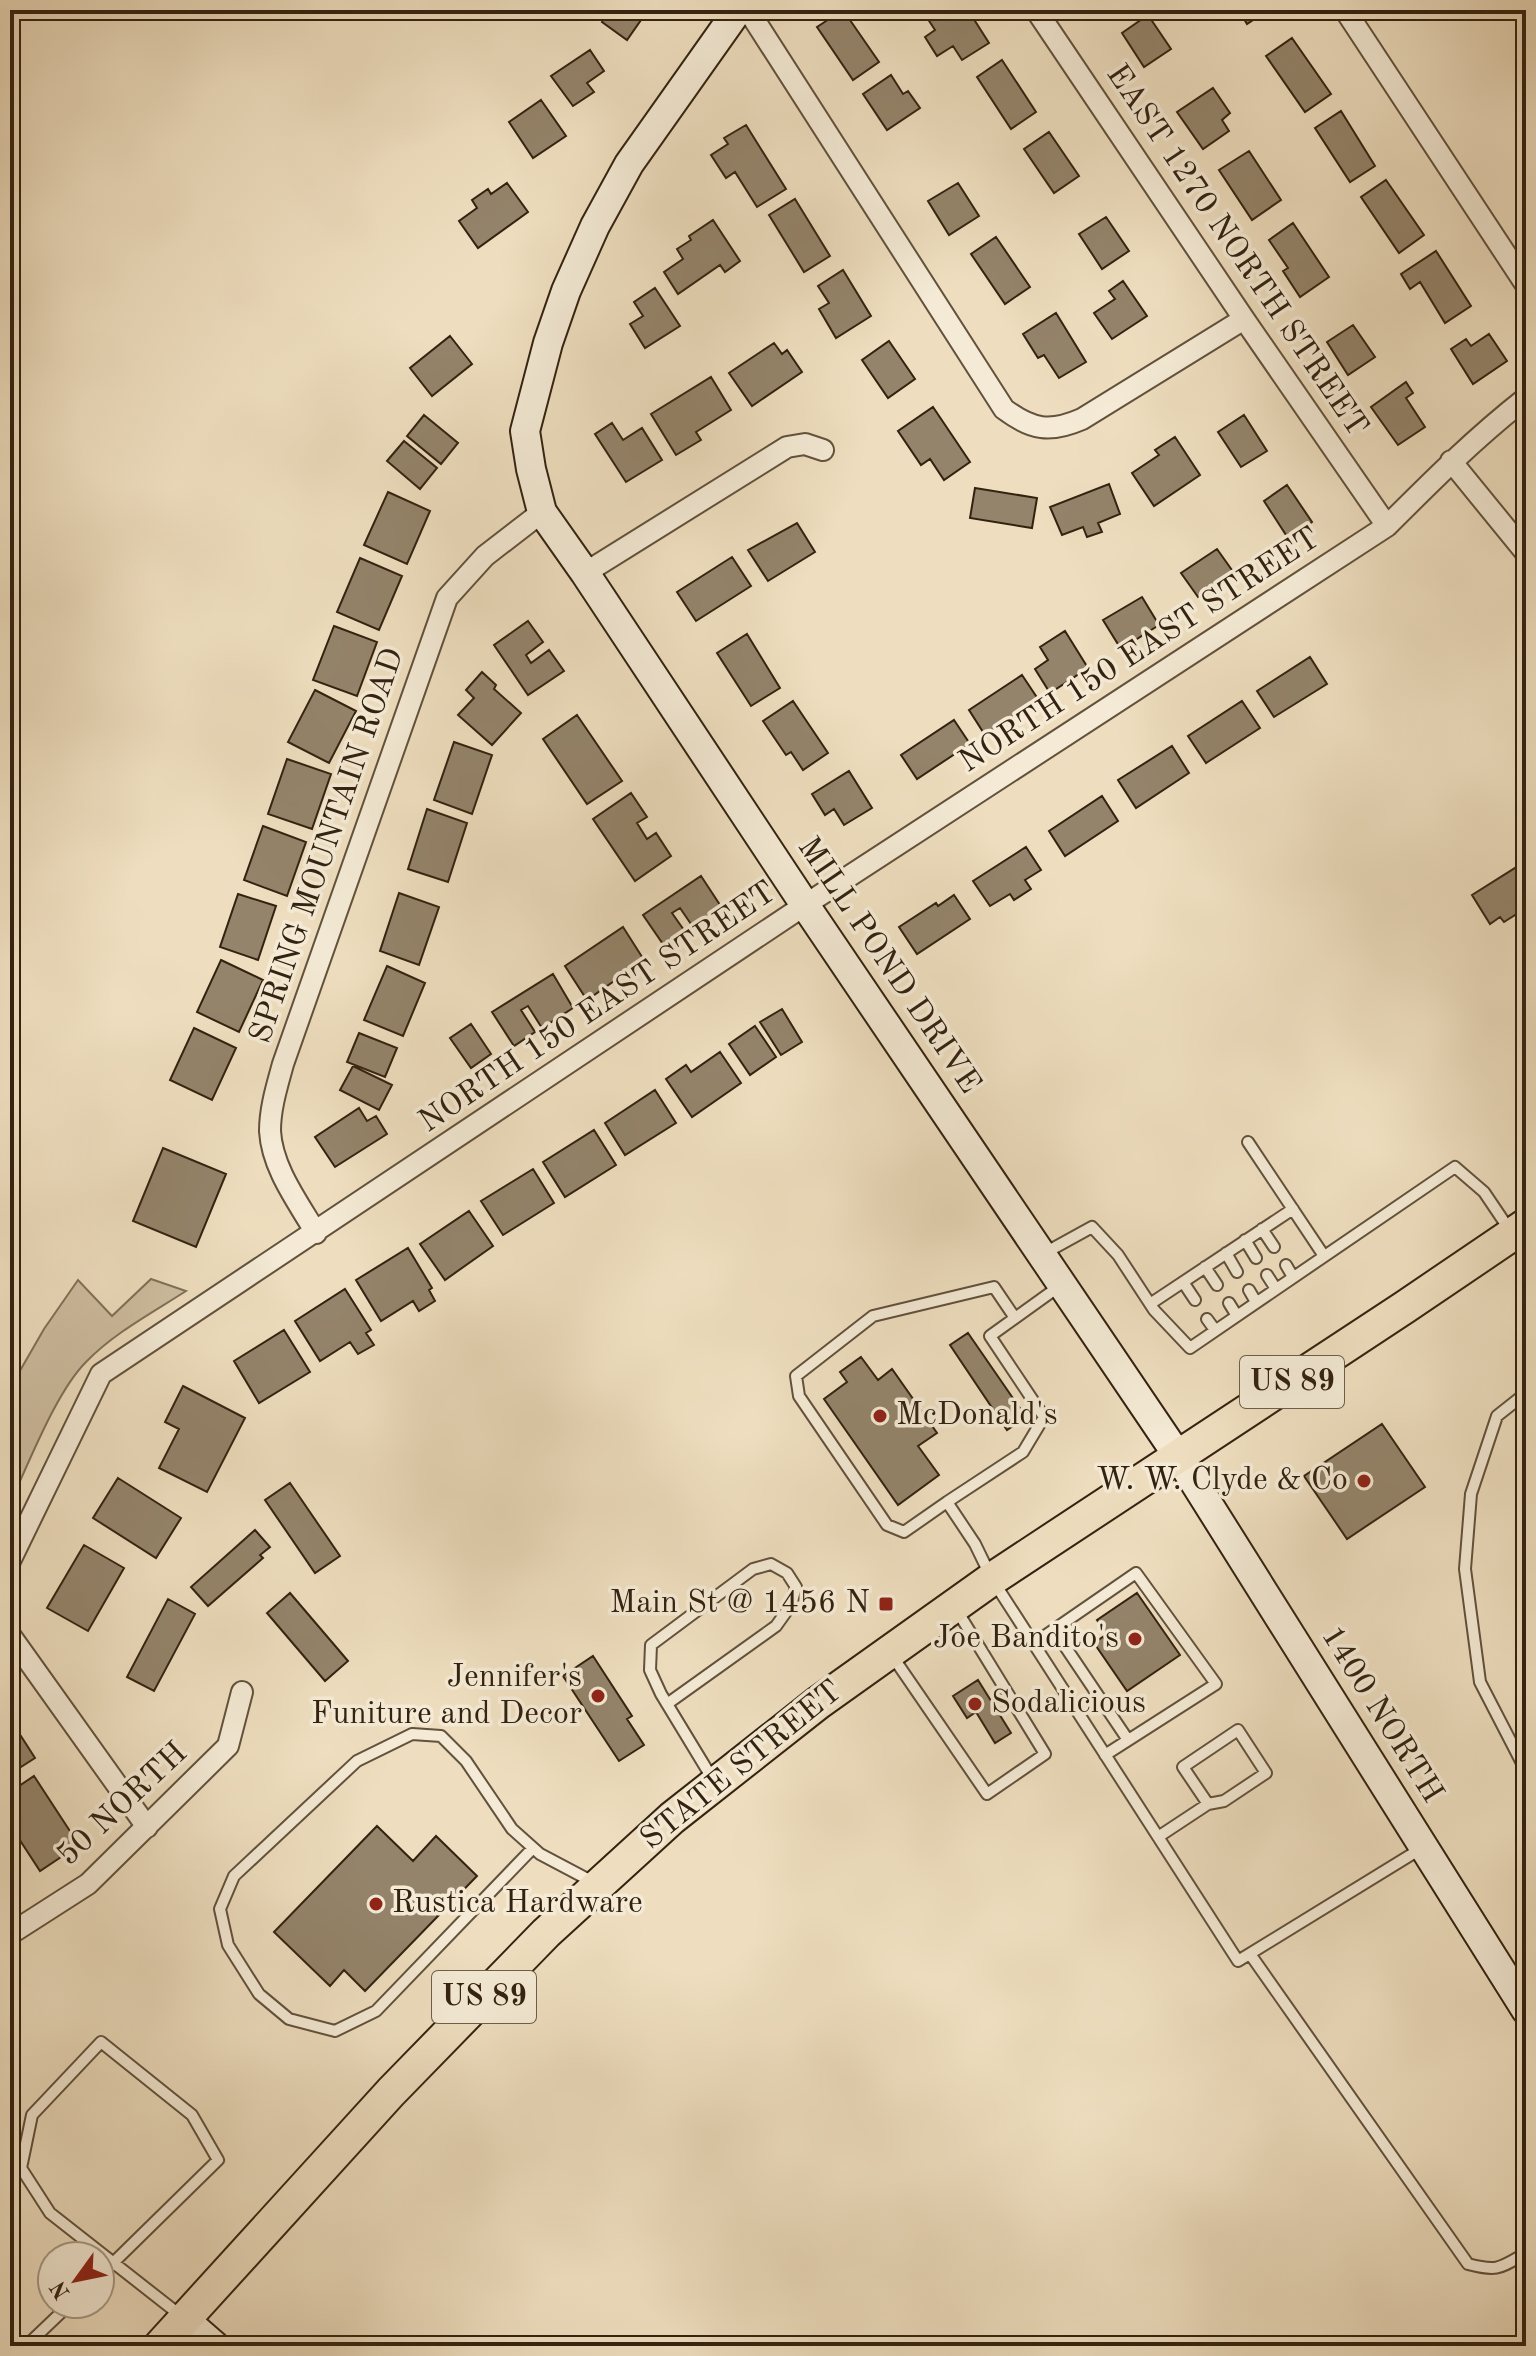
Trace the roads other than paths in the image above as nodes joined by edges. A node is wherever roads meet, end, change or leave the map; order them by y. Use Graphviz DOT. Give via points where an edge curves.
graph roads {
  1 [pos="738,10"];
  2 [pos="748,10"];
  3 [pos="1036,10"];
  4 [pos="1345,10"];
  5 [pos="1526,285"];
  6 [pos="1244,319"];
  7 [pos="1526,398"];
  8 [pos="823,450"];
  9 [pos="1451,461"];
  10 [pos="542,512"];
  11 [pos="1387,526"];
  12 [pos="1526,553"];
  13 [pos="585,573"];
  14 [pos="805,905"];
  15 [pos="1248,1142"];
  16 [pos="1293,1209"];
  17 [pos="1262,1229"];
  18 [pos="1519,1230"];
  19 [pos="316,1233"];
  20 [pos="1245,1240"];
  21 [pos="1274,1247"];
  22 [pos="1226,1253"];
  23 [pos="1042,1255"];
  24 [pos="1324,1256"];
  25 [pos="1256,1258"];
  26 [pos="1286,1265"];
  27 [pos="1205,1267"];
  28 [pos="1237,1272"];
  29 [pos="1267,1275"];
  30 [pos="1293,1277"];
  31 [pos="1183,1282"];
  32 [pos="1062,1285"];
  33 [pos="1217,1285"];
  34 [pos="1276,1289"];
  35 [pos="1249,1290"];
  36 [pos="1195,1300"];
  37 [pos="1256,1302"];
  38 [pos="1229,1303"];
  39 [pos="1150,1304"];
  40 [pos="1237,1316"];
  41 [pos="1015,1318"];
  42 [pos="1207,1319"];
  43 [pos="1215,1330"];
  44 [pos="1526,1393"];
  45 [pos="1178,1456"];
  46 [pos="947,1502"];
  47 [pos="10,1561"];
  48 [pos="992,1579"];
  49 [pos="954,1606"];
  50 [pos="1054,1630"];
  51 [pos="10,1635"];
  52 [pos="1033,1644"];
  53 [pos="890,1652"];
  54 [pos="242,1692"];
  55 [pos="667,1704"];
  56 [pos="1128,1740"];
  57 [pos="1105,1755"];
  58 [pos="1526,1771"];
  59 [pos="715,1784"];
  60 [pos="1208,1804"];
  61 [pos="147,1827"];
  62 [pos="1158,1837"];
  63 [pos="1424,1847"];
  64 [pos="533,1848"];
  65 [pos="598,1885"];
  66 [pos="10,1934"];
  67 [pos="1250,1954"];
  68 [pos="1526,2010"];
  69 [pos="1526,2253"];
  70 [pos="113,2263"];
  71 [pos="116,2265"];
  72 [pos="184,2319"];
  73 [pos="53,2320"];
  74 [pos="26,2346"];
  75 [pos="160,2346"];
  76 [pos="215,2346"];
  1 -- 10 [label="main road" via="629,164 566,291 525,431"];
  2 -- 6 [label="street" via="1004,409 1023,423 1047,429 1082,419"];
  3 -- 6 [label="street, EAST 1270 NORTH STREET"];
  4 -- 5 [label="street"];
  6 -- 11 [label="street, EAST 1270 NORTH STREET"];
  7 -- 9 [label="street, NORTH 150 EAST STREET"];
  8 -- 13 [label="street" via="805,444 787,447"];
  9 -- 11 [label="street, NORTH 150 EAST STREET"];
  9 -- 12 [label="street"];
  10 -- 13 [label="main road, MILL POND DRIVE"];
  10 -- 19 [label="street, SPRING MOUNTAIN ROAD" via="485,556 447,598 283,1064 270,1133 276,1160"];
  11 -- 14 [label="street, NORTH 150 EAST STREET"];
  13 -- 14 [label="main road, MILL POND DRIVE"];
  14 -- 19 [label="street, NORTH 150 EAST STREET"];
  14 -- 23 [label="main road, MILL POND DRIVE"];
  15 -- 16 [label="lane"];
  16 -- 17 [label="lane"];
  16 -- 24 [label="lane"];
  17 -- 20 [label="lane"];
  17 -- 21 [label="lane"];
  18 -- 24 [label="lane" via="1455,1167"];
  18 -- 45 [label="main road, US 89"];
  19 -- 47 [label="street, NORTH 150 EAST STREET" via="101,1374"];
  20 -- 22 [label="lane"];
  20 -- 25 [label="lane"];
  22 -- 27 [label="lane"];
  22 -- 28 [label="lane"];
  23 -- 32 [label="main road, MILL POND DRIVE"];
  23 -- 39 [label="lane" via="1092,1227"];
  24 -- 30 [label="lane"];
  26 -- 30 [label="lane"];
  27 -- 31 [label="lane"];
  27 -- 33 [label="lane"];
  29 -- 34 [label="lane"];
  30 -- 34 [label="lane"];
  31 -- 36 [label="lane"];
  31 -- 39 [label="lane"];
  32 -- 41 [label="lane"];
  32 -- 45 [label="main road, MILL POND DRIVE"];
  34 -- 37 [label="lane"];
  35 -- 37 [label="lane"];
  37 -- 40 [label="lane"];
  38 -- 40 [label="lane"];
  39 -- 43 [label="lane" via="1190,1348"];
  40 -- 43 [label="lane"];
  41 -- 46 [label="lane" via="990,1336 1044,1417 1023,1452"];
  41 -- 46 [label="lane" via="994,1287 873,1316 796,1376 799,1396 887,1525 904,1532"];
  42 -- 43 [label="lane"];
  44 -- 58 [label="lane" via="1497,1416 1471,1494 1465,1569 1480,1682"];
  45 -- 48 [label="main road, STATE STREET / US 89"];
  45 -- 63 [label="main road, 1400 NORTH"];
  46 -- 48 [label="lane"];
  48 -- 49 [label="main road, STATE STREET / US 89"];
  48 -- 52 [label="lane"];
  49 -- 53 [label="main road, STATE STREET / US 89"];
  49 -- 53 [label="lane" via="1045,1754 987,1794"];
  50 -- 52 [label="lane"];
  50 -- 56 [label="lane"];
  50 -- 56 [label="lane" via="1136,1573 1216,1684"];
  51 -- 61 [label="street"];
  52 -- 57 [label="lane"];
  53 -- 59 [label="main road, STATE STREET / US 89"];
  54 -- 61 [label="street, 50 NORTH" via="228,1746"];
  55 -- 55 [label="lane" via="650,1670 651,1645 753,1569 771,1564 787,1573 796,1587 776,1626"];
  55 -- 59 [label="lane"];
  56 -- 57 [label="lane"];
  57 -- 62 [label="lane"];
  59 -- 65 [label="main road, STATE STREET / US 89"];
  60 -- 60 [label="lane" via="1224,1801 1266,1773 1238,1730 1183,1767"];
  60 -- 62 [label="lane"];
  61 -- 66 [label="street, 50 NORTH" via="88,1884"];
  62 -- 67 [label="lane" via="1238,1961"];
  63 -- 67 [label="lane"];
  63 -- 68 [label="main road, 1400 NORTH"];
  64 -- 64 [label="lane" via="512,1829 466,1761 441,1736 412,1734 357,1761 234,1876 220,1909 228,1945 259,1994 289,2019 335,2031 376,2011"];
  64 -- 65 [label="lane"];
  65 -- 72 [label="main road, STATE STREET / US 89" via="391,2092"];
  67 -- 69 [label="lane" via="1468,2264 1489,2269"];
  70 -- 70 [label="lane" via="50,2213 21,2168 32,2115 101,2042 192,2115 218,2160"];
  71 -- 72 [label="lane"];
  72 -- 75 [label="main road, STATE STREET / US 89"];
  72 -- 76 [label="main road"];
  73 -- 74 [label="lane"];
}
